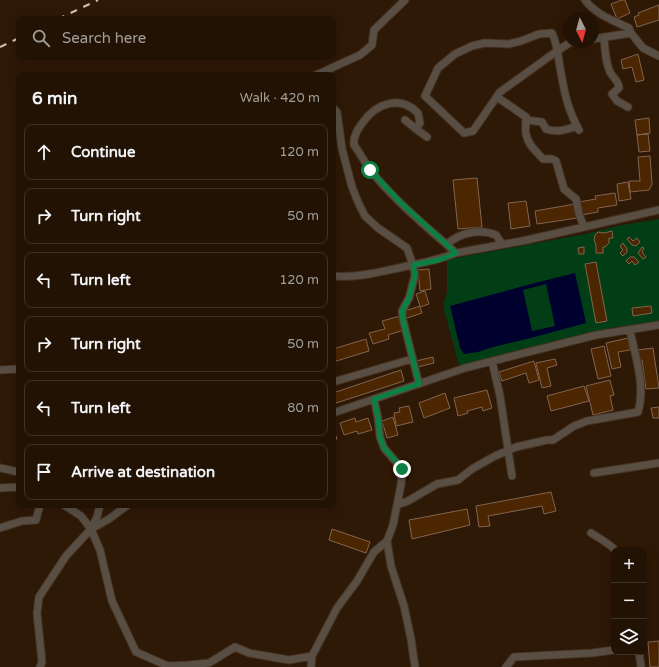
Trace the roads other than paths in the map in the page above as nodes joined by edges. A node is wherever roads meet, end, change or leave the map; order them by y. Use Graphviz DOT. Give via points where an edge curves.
graph roads {
  1 [pos="405,0"];
  2 [pos="585,0"];
  3 [pos="631,33"];
  4 [pos="604,37"];
  5 [pos="599,38"];
  6 [pos="563,48"];
  7 [pos="557,51"];
  8 [pos="659,56"];
  9 [pos="323,72"];
  10 [pos="497,96"];
  11 [pos="628,107"];
  12 [pos="336,111"];
  13 [pos="405,120"];
  14 [pos="526,120"];
  15 [pos="416,129"];
  16 [pos="427,137"];
  17 [pos="659,210"];
  18 [pos="584,227"];
  19 [pos="447,244"];
  20 [pos="502,244"];
  21 [pos="456,253"];
  22 [pos="413,265"];
  23 [pos="336,276"];
  24 [pos="659,325"];
  25 [pos="630,330"];
  26 [pos="412,359"];
  27 [pos="492,362"];
  28 [pos="16,369"];
  29 [pos="0,370"];
  30 [pos="336,381"];
  31 [pos="419,384"];
  32 [pos="374,399"];
  33 [pos="336,412"];
  34 [pos="508,451"];
  35 [pos="659,463"];
  36 [pos="0,468"];
  37 [pos="16,471"];
  38 [pos="594,473"];
  39 [pos="512,476"];
  40 [pos="16,487"];
  41 [pos="0,488"];
  42 [pos="397,505"];
  43 [pos="39,508"];
  44 [pos="69,508"];
  45 [pos="99,508"];
  46 [pos="124,508"];
  47 [pos="0,528"];
  48 [pos="91,529"];
  49 [pos="591,533"];
  50 [pos="387,541"];
  51 [pos="613,547"];
  52 [pos="611,650"];
  53 [pos="639,655"];
  54 [pos="312,656"];
  55 [pos="41,665"];
  56 [pos="311,667"];
  57 [pos="415,667"];
  58 [pos="506,667"];
  59 [pos="641,667"];
  1 -- 9 [label="street" via="374,30 372,44 360,55"];
  2 -- 3 [label="street" via="589,6 629,28"];
  3 -- 4 [label="street"];
  3 -- 8 [label="street" via="643,48"];
  4 -- 5 [label="street"];
  4 -- 11 [label="street" via="608,66 619,84 619,88 612,94 617,101"];
  6 -- 7 [label="street"];
  7 -- 10 [label="street"];
  7 -- 10 [label="street" via="552,33 538,34 509,44 486,43 472,46 455,54 438,68 425,96 464,133 472,131"];
  7 -- 14 [label="street" via="565,94 578,128 553,132 546,129 542,122"];
  10 -- 14 [label="street" via="526,117"];
  12 -- 22 [label="street" via="352,187 365,216 407,248"];
  13 -- 15 [label="street"];
  14 -- 18 [label="street" via="529,144 543,159 556,161 564,189 576,198"];
  15 -- 16 [label="street"];
  15 -- 19 [label="street" via="420,117 416,110 399,103 386,103 365,120 354,136 354,145 370,170 386,188"];
  17 -- 18 [label="street"];
  18 -- 20 [label="street"];
  19 -- 20 [label="street" via="455,238 482,232 496,235"];
  19 -- 21 [label="street"];
  20 -- 21 [label="street"];
  21 -- 22 [label="street" via="439,260"];
  22 -- 23 [label="street" via="362,275"];
  22 -- 26 [label="street" via="415,275 409,298 402,311"];
  24 -- 25 [label="street"];
  25 -- 27 [label="street" via="596,335"];
  25 -- 34 [label="street" via="640,381 641,401 638,412 587,421 553,440"];
  26 -- 30 [label="street"];
  26 -- 31 [label="street"];
  27 -- 31 [label="street" via="465,368"];
  27 -- 34 [label="street"];
  28 -- 29 [label="street"];
  31 -- 32 [label="street"];
  32 -- 33 [label="street"];
  32 -- 42 [label="street" via="384,448 402,469"];
  34 -- 39 [label="street"];
  34 -- 42 [label="street" via="494,456 458,480 437,484"];
  35 -- 38 [label="street"];
  36 -- 37 [label="street"];
  40 -- 41 [label="street"];
  42 -- 50 [label="street"];
  43 -- 47 [label="street" via="36,520 22,521"];
  44 -- 48 [label="street" via="81,516"];
  45 -- 48 [label="street"];
  46 -- 48 [label="street"];
  48 -- 54 [label="street" via="100,550 112,601 136,652 168,666 209,663 235,648 289,660"];
  48 -- 55 [label="street" via="66,556 39,597 37,613"];
  49 -- 51 [label="street"];
  50 -- 54 [label="street" via="374,552 337,608"];
  50 -- 57 [label="street" via="391,566 411,639"];
  52 -- 58 [label="street" via="514,657"];
  53 -- 59 [label="street"];
  54 -- 56 [label="street"];
}
